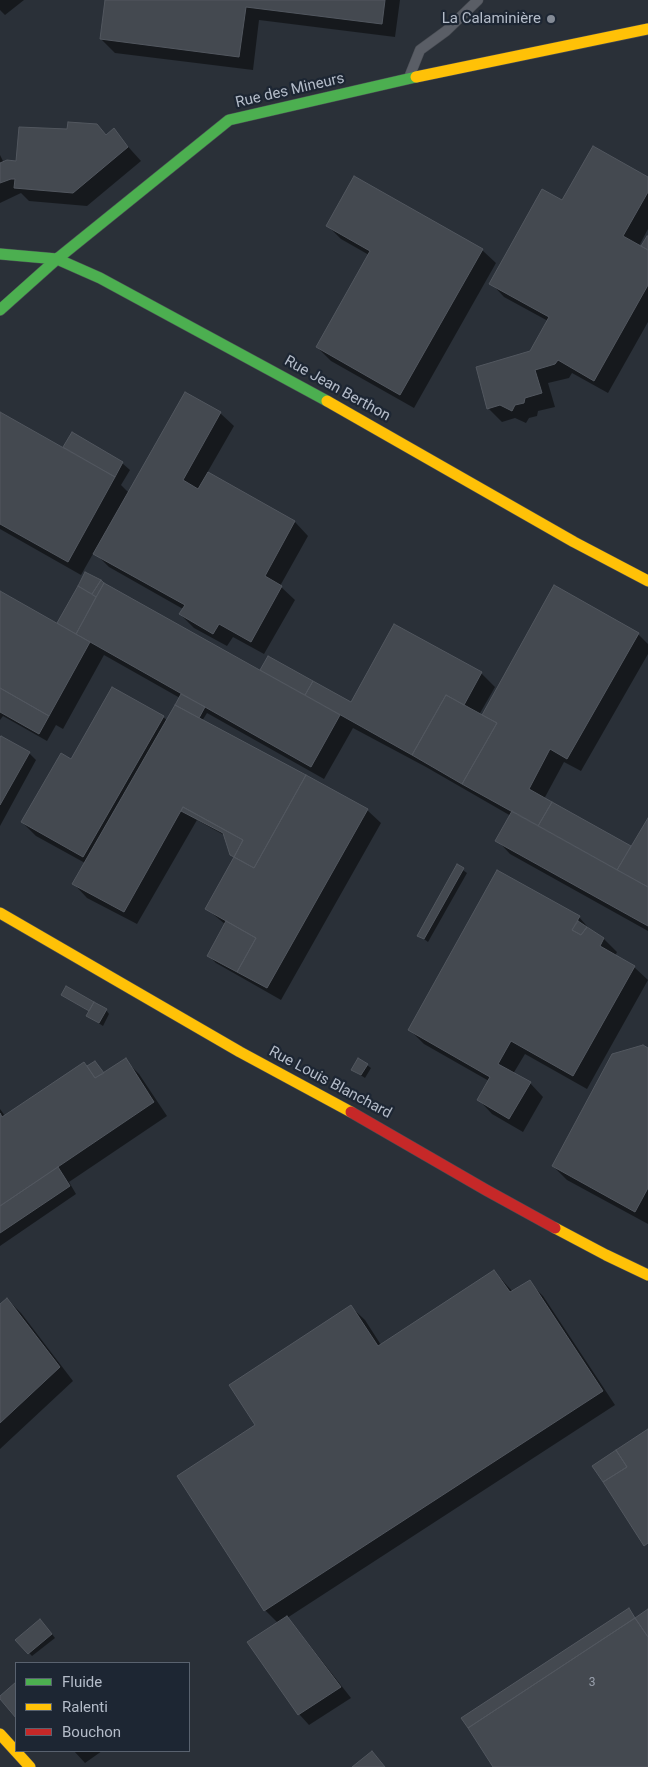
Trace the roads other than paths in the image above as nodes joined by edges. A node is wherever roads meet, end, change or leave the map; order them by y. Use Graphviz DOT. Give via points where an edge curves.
graph roads {
  1 [pos="478,0"];
  2 [pos="648,29"];
  3 [pos="409,78"];
  4 [pos="0,254"];
  5 [pos="57,259"];
  6 [pos="0,310"];
  7 [pos="648,581"];
  8 [pos="0,913"];
  9 [pos="648,1275"];
  10 [pos="0,1734"];
  11 [pos="15,1750"];
  12 [pos="16,1752"];
  13 [pos="30,1767"];
  1 -- 3 [label="lane" via="446,31 420,50"];
  2 -- 3 [label="street, Rue des Mineurs"];
  3 -- 5 [label="street, Rue des Mineurs" via="229,120"];
  4 -- 5 [label="street, Rue Jean Berthon"];
  5 -- 6 [label="street, Rue des Mineurs"];
  5 -- 7 [label="street, Rue Jean Berthon" via="100,278 307,389"];
  8 -- 9 [label="street, Rue Louis Blanchard" via="486,1190"];
  10 -- 11 [label="street"];
  12 -- 13 [label="street"];
}
